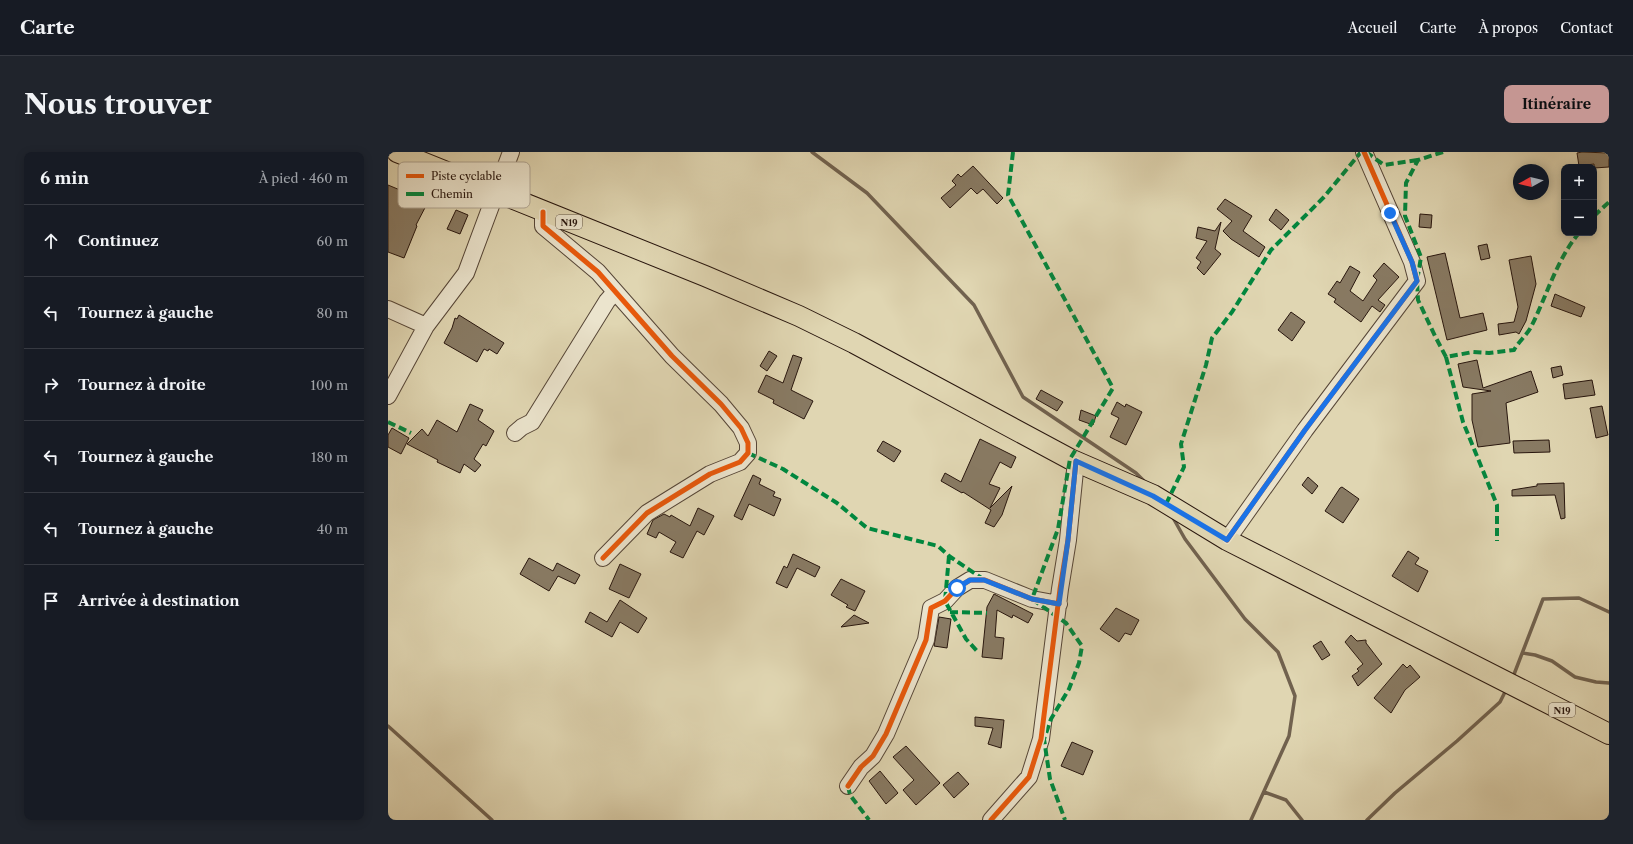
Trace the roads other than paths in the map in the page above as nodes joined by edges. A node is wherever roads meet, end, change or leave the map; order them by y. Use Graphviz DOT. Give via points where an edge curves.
graph roads {
  1 [pos="397,152"];
  2 [pos="511,152"];
  3 [pos="1364,152"];
  4 [pos="422,162"];
  5 [pos="507,162"];
  6 [pos="530,206"];
  7 [pos="490,208"];
  8 [pos="543,212"];
  9 [pos="615,292"];
  10 [pos="388,309"];
  11 [pos="426,326"];
  12 [pos="388,396"];
  13 [pos="515,433"];
  14 [pos="1076,461"];
  15 [pos="1227,540"];
  16 [pos="603,558"];
  17 [pos="1059,604"];
  18 [pos="1609,734"];
  19 [pos="848,786"];
  20 [pos="991,820"];
  1 -- 4 [label="main road, N19"];
  2 -- 5 [label="street"];
  3 -- 15 [label="street" via="1412,262 1417,281 1305,430"];
  6 -- 8 [label="main road, N19"];
  7 -- 11 [label="street" via="466,274"];
  8 -- 9 [label="street" via="543,226 598,272"];
  8 -- 14 [label="main road, N19" via="798,316 897,365"];
  9 -- 13 [label="street" via="532,422"];
  9 -- 16 [label="street" via="741,428 748,443 748,453 740,462 710,474 647,513"];
  10 -- 11 [label="street"];
  11 -- 12 [label="street"];
  14 -- 15 [label="main road, N19" via="1153,496"];
  14 -- 17 [label="street"];
  15 -- 18 [label="main road, N19"];
  17 -- 19 [label="street" via="1032,599 984,580 970,580 957,588 945,601 931,608 926,640 886,734 873,756 861,767"];
  17 -- 20 [label="street" via="1041,739 1029,777"];
}
